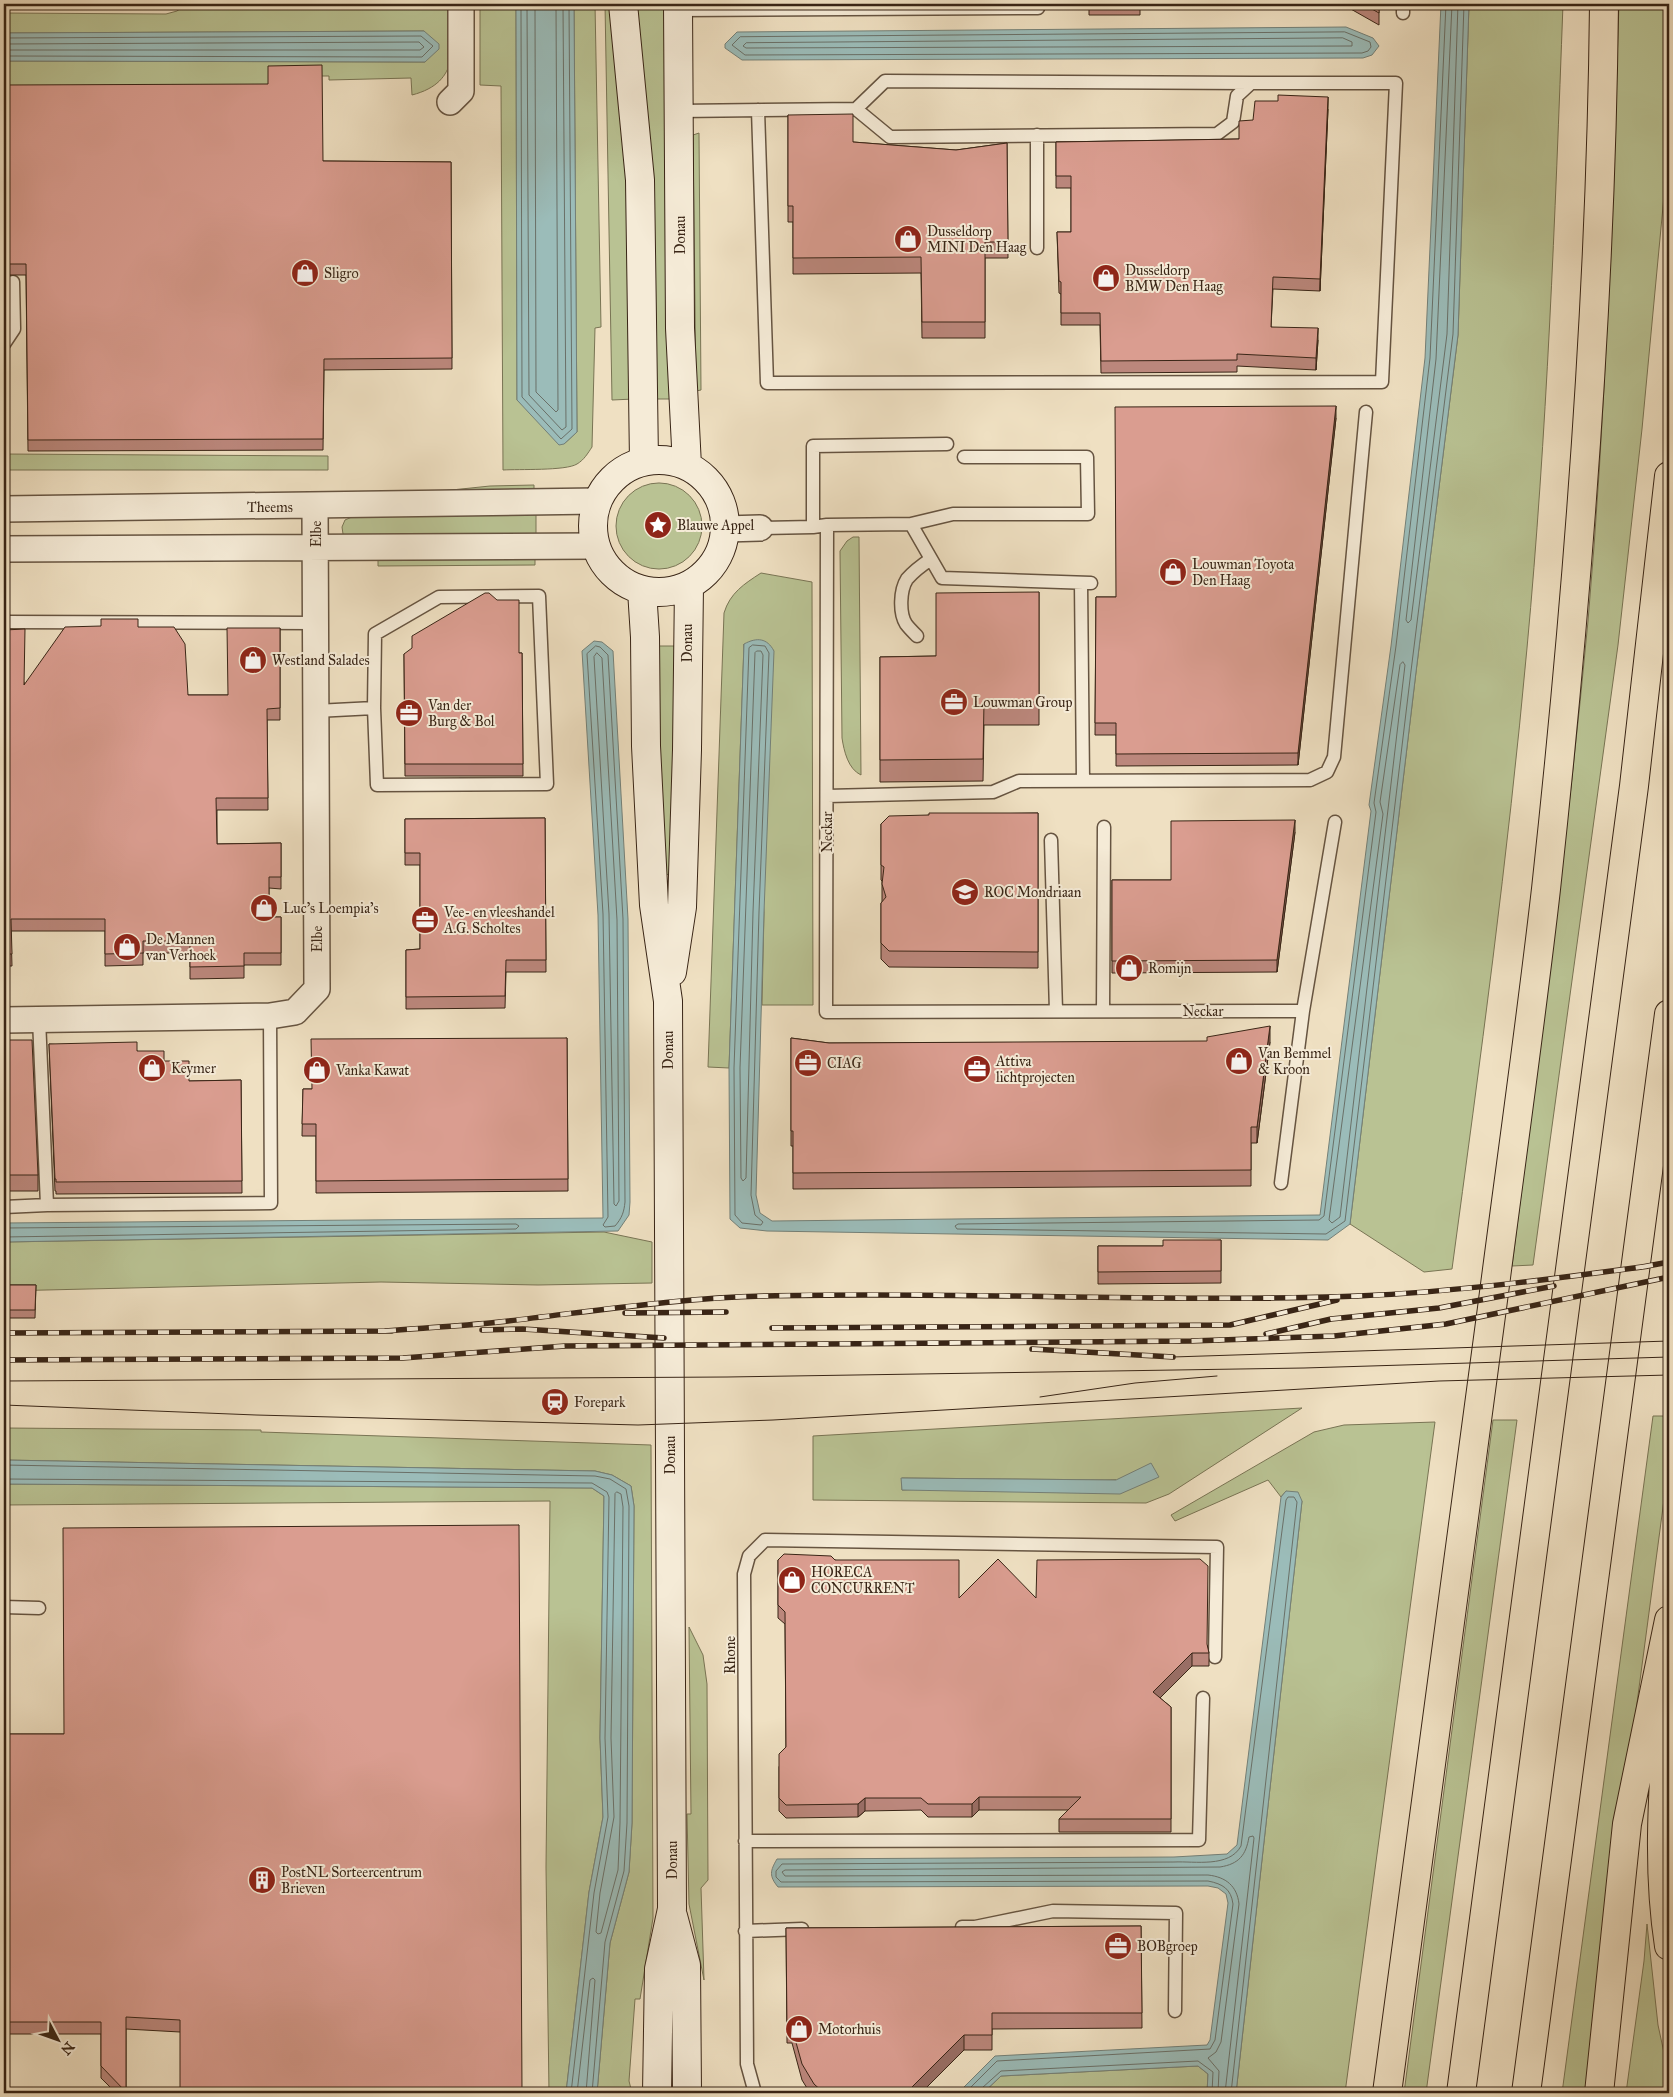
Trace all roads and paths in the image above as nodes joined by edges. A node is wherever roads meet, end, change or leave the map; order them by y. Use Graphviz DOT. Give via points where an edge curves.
graph roads {
  1 [pos="461,4"];
  2 [pos="623,4"];
  3 [pos="1038,4"];
  4 [pos="1604,4"];
  5 [pos="678,7"];
  6 [pos="804,7"];
  7 [pos="1251,83"];
  8 [pos="450,102"];
  9 [pos="856,109"];
  10 [pos="758,110"];
  11 [pos="679,111"];
  12 [pos="1036,135"];
  13 [pos="1037,248"];
  14 [pos="13,282"];
  15 [pos="4,344"];
  16 [pos="1366,412"];
  17 [pos="947,444"];
  18 [pos="964,457"];
  19 [pos="644,461"];
  20 [pos="688,466"];
  21 [pos="1669,476"];
  22 [pos="597,501"];
  23 [pos="315,506"];
  24 [pos="4,509"];
  25 [pos="911,524"];
  26 [pos="827,525"];
  27 [pos="813,527"];
  28 [pos="760,528"];
  29 [pos="725,529"];
  30 [pos="595,546"];
  31 [pos="4,548"];
  32 [pos="316,548"];
  33 [pos="931,560"];
  34 [pos="688,585"];
  35 [pos="642,590"];
  36 [pos="4,622"];
  37 [pos="316,623"];
  38 [pos="916,636"];
  39 [pos="374,708"];
  40 [pos="316,711"];
  41 [pos="1083,780"];
  42 [pos="827,796"];
  43 [pos="1335,822"];
  44 [pos="1104,827"];
  45 [pos="1051,840"];
  46 [pos="668,1001"];
  47 [pos="1056,1011"];
  48 [pos="1103,1011"];
  49 [pos="1303,1011"];
  50 [pos="1669,1014"];
  51 [pos="270,1016"];
  52 [pos="39,1019"];
  53 [pos="4,1020"];
  54 [pos="1281,1183"];
  55 [pos="47,1205"];
  56 [pos="4,1207"];
  57 [pos="4,1607"];
  58 [pos="39,1608"];
  59 [pos="1669,1620"];
  60 [pos="1215,1657"];
  61 [pos="1669,1696"];
  62 [pos="1203,1698"];
  63 [pos="745,1841"];
  64 [pos="672,1910"];
  65 [pos="945,1927"];
  66 [pos="815,1929"];
  67 [pos="745,1931"];
  68 [pos="1669,1946"];
  69 [pos="1175,2011"];
  70 [pos="657,2093"];
  71 [pos="687,2093"];
  72 [pos="755,2093"];
  73 [pos="1387,2093"];
  74 [pos="1461,2093"];
  75 [pos="1526,2093"];
  76 [pos="1600,2093"];
  1 -- 8 [label="street" via="461,91"];
  2 -- 19 [label="main road" via="640,180"];
  3 -- 6 [label="lane" via="1038,8"];
  4 -- 73 [label="highway" via="1603,140 1588,418 1558,774 1504,1216"];
  5 -- 6 [label="lane"];
  5 -- 11 [label="main road, Donau"];
  7 -- 9 [label="lane" via="885,81"];
  7 -- 10 [label="lane" via="1396,83 1382,382 767,383"];
  7 -- 12 [label="lane" via="1237,96 1233,122 1216,134"];
  9 -- 10 [label="lane"];
  9 -- 12 [label="lane" via="890,137"];
  10 -- 11 [label="lane"];
  11 -- 20 [label="main road, Donau" via="680,328"];
  12 -- 13 [label="lane"];
  14 -- 15 [label="lane" via="14,329"];
  16 -- 41 [label="lane" via="1334,757 1327,772 1310,780"];
  17 -- 27 [label="lane" via="812,446"];
  18 -- 25 [label="lane" via="1087,457 1088,514 953,514"];
  19 -- 20 [label="main road" via="658,459"];
  19 -- 22 [label="main road" via="615,475"];
  20 -- 29 [label="main road" via="716,492"];
  21 -- 74 [label="highway" via="1634,786"];
  22 -- 23 [label="street, Theems"];
  22 -- 30 [label="main road" via="592,524"];
  23 -- 24 [label="street, Theems"];
  23 -- 32 [label="street, Elbe"];
  25 -- 26 [label="lane"];
  25 -- 33 [label="lane"];
  26 -- 27 [label="lane"];
  26 -- 42 [label="lane, Neckar"];
  27 -- 28 [label="lane"];
  28 -- 29 [label="street"];
  29 -- 34 [label="main road" via="720,552 714,562"];
  30 -- 32 [label="street"];
  30 -- 35 [label="main road" via="613,574"];
  31 -- 32 [label="street"];
  32 -- 37 [label="street, Elbe"];
  33 -- 38 [label="lane" via="906,581 902,595 906,624"];
  33 -- 41 [label="lane" via="942,578 1086,583"];
  34 -- 35 [label="main road" via="666,592"];
  34 -- 46 [label="main road, Donau" via="682,907"];
  35 -- 46 [label="main road, Donau" via="654,905"];
  36 -- 37 [label="lane"];
  37 -- 40 [label="street, Elbe"];
  39 -- 39 [label="lane" via="377,785 546,784 539,596 439,597 375,634"];
  39 -- 40 [label="lane"];
  40 -- 51 [label="street, Elbe" via="317,989 295,1012"];
  41 -- 42 [label="lane" via="1019,781 993,792"];
  42 -- 47 [label="lane, Neckar" via="826,1012"];
  43 -- 49 [label="lane"];
  44 -- 48 [label="lane"];
  45 -- 47 [label="lane"];
  46 -- 64 [label="main road, Donau"];
  47 -- 48 [label="lane, Neckar"];
  48 -- 49 [label="lane, Neckar"];
  49 -- 54 [label="lane"];
  50 -- 75 [label="highway"];
  51 -- 52 [label="street, Elbe"];
  51 -- 55 [label="lane" via="271,1203"];
  52 -- 53 [label="street, Elbe"];
  52 -- 55 [label="lane"];
  55 -- 56 [label="lane"];
  57 -- 58 [label="lane"];
  59 -- 76 [label="highway" via="1627,1824"];
  60 -- 63 [label="lane, Rhone" via="1217,1547 765,1540 749,1556 744,1574"];
  61 -- 68 [label="highway" via="1662,1822 1664,1910"];
  62 -- 63 [label="lane" via="1199,1840"];
  63 -- 67 [label="lane, Rhone"];
  64 -- 70 [label="main road, Donau" via="659,1969"];
  64 -- 71 [label="main road, Donau" via="686,1965"];
  65 -- 69 [label="lane" via="975,1927 1053,1911 1176,1913"];
  66 -- 67 [label="lane"];
  67 -- 72 [label="lane, Rhone" via="746,2064"];
}
